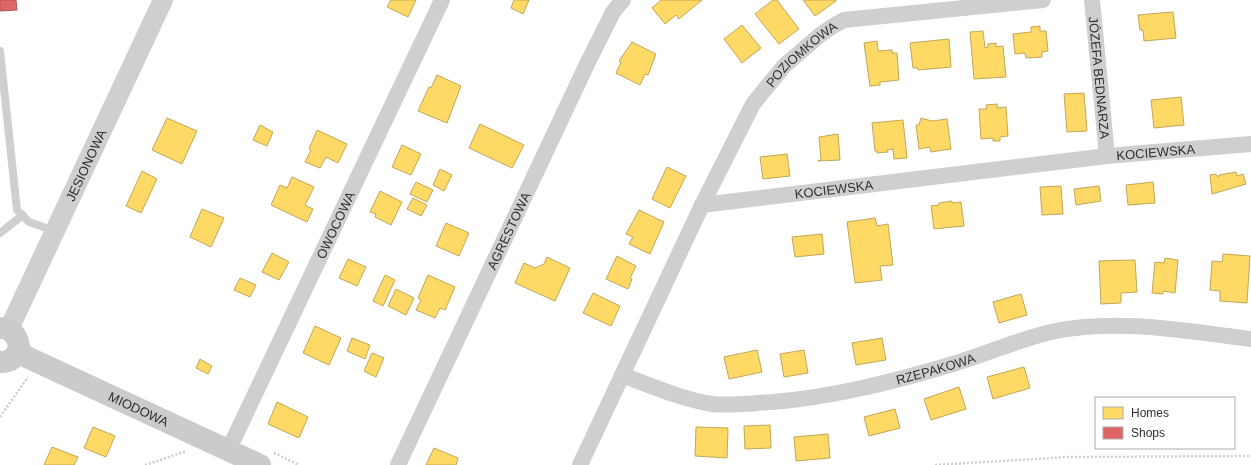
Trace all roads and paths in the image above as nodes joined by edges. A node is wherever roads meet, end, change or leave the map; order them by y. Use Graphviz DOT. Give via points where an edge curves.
graph roads {
  1 [pos="164,0"];
  2 [pos="442,0"];
  3 [pos="624,0"];
  4 [pos="1042,0"];
  5 [pos="1092,0"];
  6 [pos="0,51"];
  7 [pos="1251,144"];
  8 [pos="1107,156"];
  9 [pos="702,205"];
  10 [pos="23,215"];
  11 [pos="55,232"];
  12 [pos="0,233"];
  13 [pos="4,329"];
  14 [pos="1251,339"];
  15 [pos="9,358"];
  16 [pos="38,362"];
  17 [pos="622,375"];
  18 [pos="0,417"];
  19 [pos="228,451"];
  20 [pos="1251,456"];
  21 [pos="260,465"];
  22 [pos="398,465"];
  23 [pos="580,465"];
  24 [pos="935,465"];
  1 -- 11 [label="street, JESIONOWA"];
  2 -- 19 [label="street, OWOCOWA"];
  3 -- 22 [label="street, AGRESTOWA" via="613,12 588,62"];
  4 -- 9 [label="street, POZIOMKOWA" via="844,20 833,26 784,66 753,104"];
  5 -- 8 [label="street, JÓZEFA BEDNARZA"];
  6 -- 10 [label="lane" via="18,210"];
  7 -- 8 [label="street, KOCIEWSKA"];
  8 -- 9 [label="street, KOCIEWSKA"];
  9 -- 17 [label="street"];
  10 -- 11 [label="lane" via="29,222"];
  10 -- 12 [label="lane"];
  11 -- 13 [label="street, JESIONOWA"];
  13 -- 15 [label="main road" via="14,333 18,339 19,346"];
  14 -- 17 [label="street, RZEPAKOWA" via="1139,326 1095,327 1052,332 1008,344 950,365 840,394 744,404 713,404 686,399"];
  15 -- 16 [label="main road, MIODOWA"];
  16 -- 18 [label="path"];
  16 -- 19 [label="main road, MIODOWA"];
  17 -- 23 [label="street"];
  19 -- 21 [label="main road, MIODOWA"];
  20 -- 24 [label="path" via="1068,457"];
}
